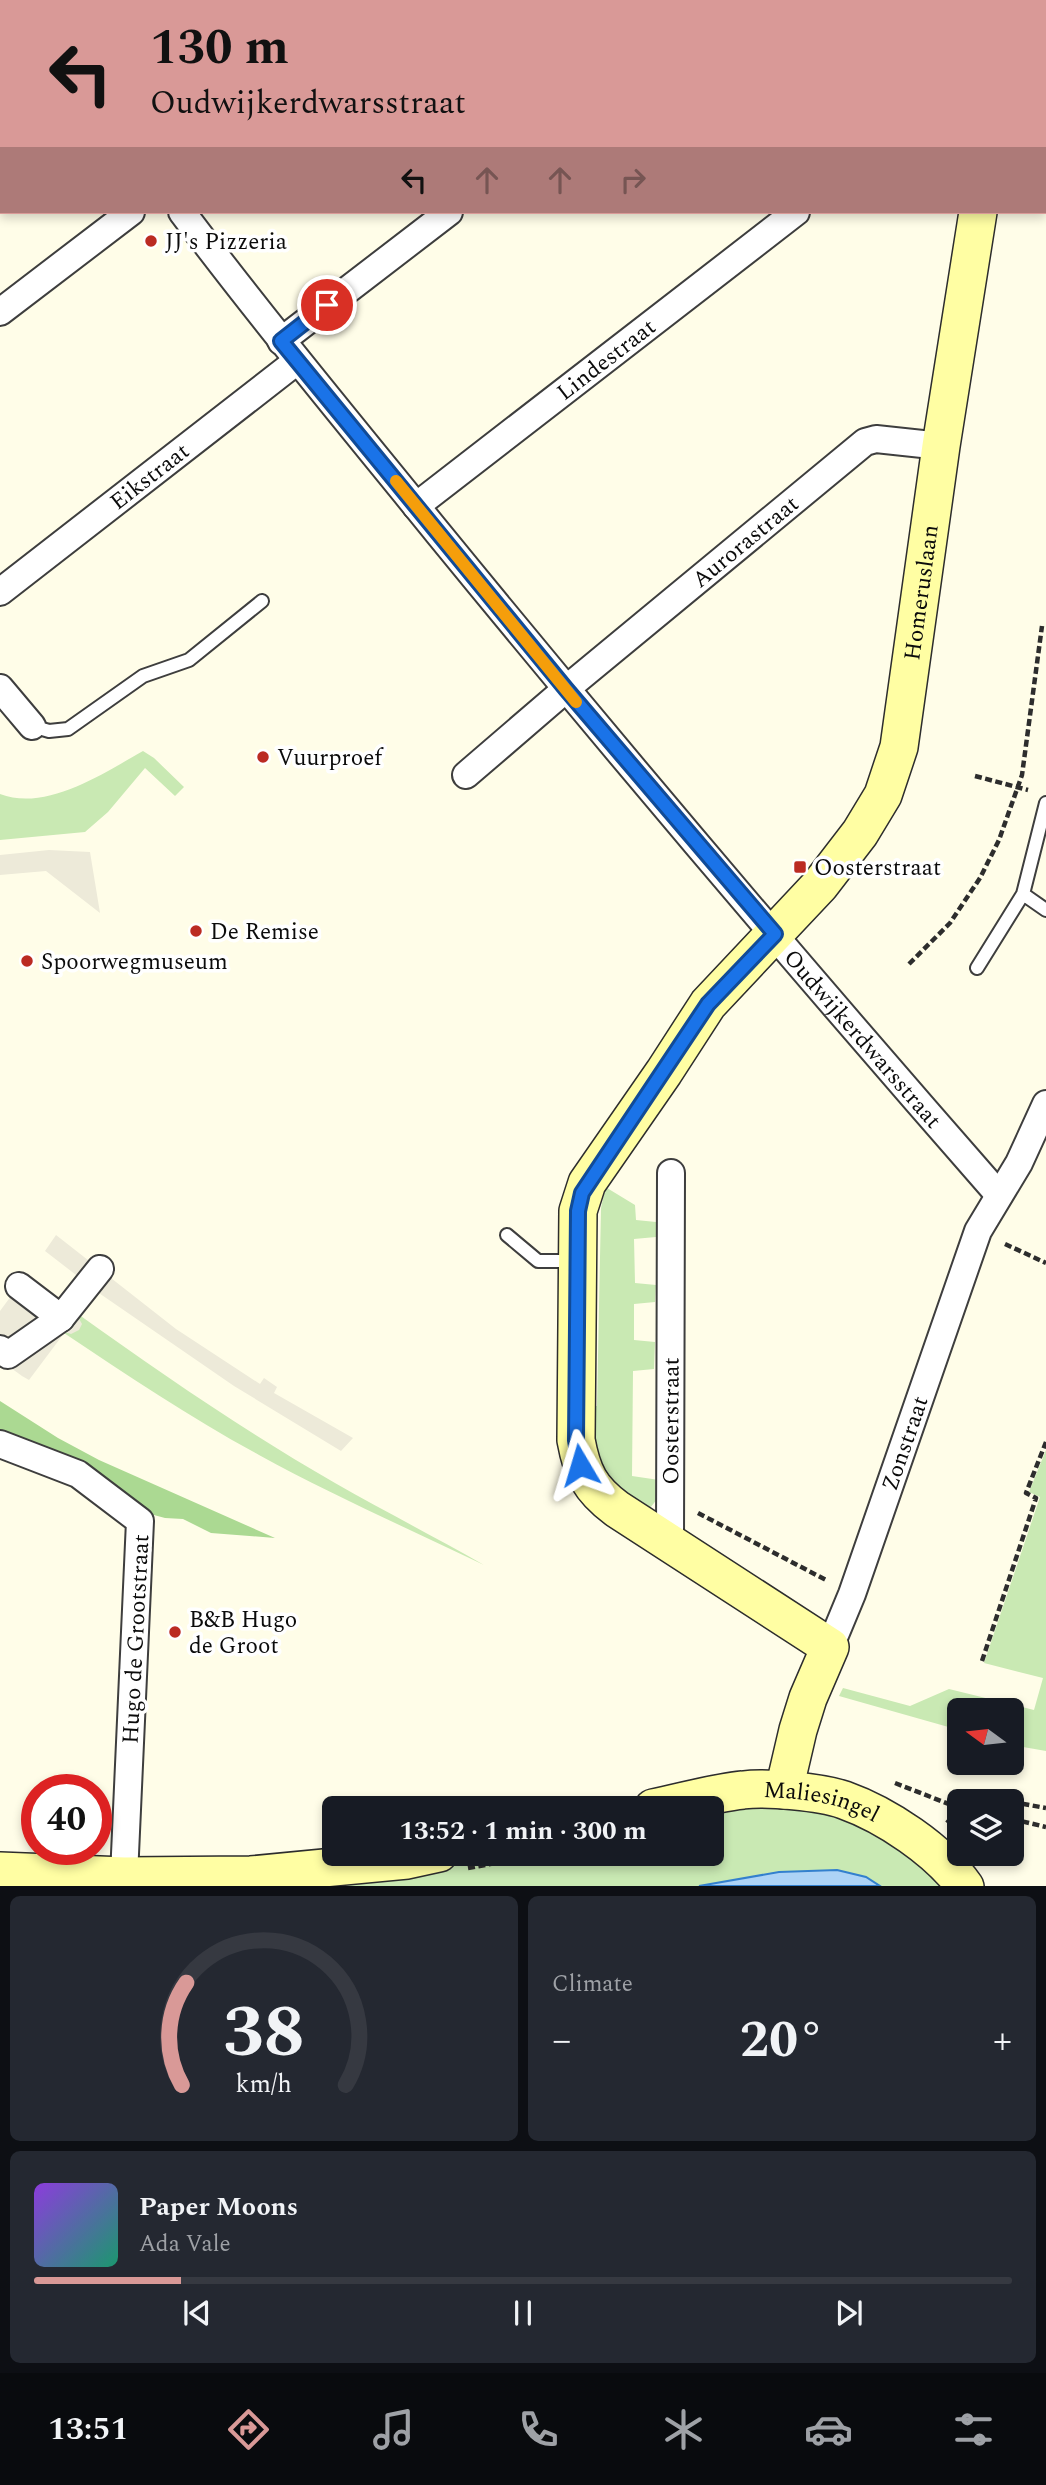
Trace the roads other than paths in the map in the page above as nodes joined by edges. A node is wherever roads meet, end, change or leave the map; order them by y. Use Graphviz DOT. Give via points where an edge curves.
graph roads {
  1 [pos="128,214"];
  2 [pos="184,214"];
  3 [pos="447,214"];
  4 [pos="793,214"];
  5 [pos="978,214"];
  6 [pos="0,312"];
  7 [pos="289,351"];
  8 [pos="942,446"];
  9 [pos="416,506"];
  10 [pos="0,592"];
  11 [pos="262,601"];
  12 [pos="0,688"];
  13 [pos="566,689"];
  14 [pos="32,726"];
  15 [pos="466,775"];
  16 [pos="1046,803"];
  17 [pos="1023,894"];
  18 [pos="1046,910"];
  19 [pos="775,934"];
  20 [pos="977,968"];
  21 [pos="1046,1104"];
  22 [pos="671,1173"];
  23 [pos="999,1195"];
  24 [pos="507,1235"];
  25 [pos="578,1261"];
  26 [pos="100,1269"];
  27 [pos="19,1286"];
  28 [pos="61,1318"];
  29 [pos="0,1349"];
  30 [pos="0,1444"];
  31 [pos="670,1543"];
  32 [pos="830,1647"];
  33 [pos="784,1790"];
  34 [pos="710,1796"];
  35 [pos="345,1866"];
  36 [pos="0,1871"];
  37 [pos="124,1876"];
  38 [pos="965,1886"];
  1 -- 6 [label="street"];
  2 -- 7 [label="street, Oudwijkerdwarsstraat"];
  3 -- 7 [label="street, Eikstraat"];
  4 -- 9 [label="street, Lindestraat"];
  5 -- 8 [label="street, Homeruslaan"];
  7 -- 9 [label="street, Oudwijkerdwarsstraat"];
  7 -- 10 [label="street, Eikstraat"];
  8 -- 13 [label="street, Aurorastraat" via="876,439 865,442"];
  8 -- 19 [label="street, Homeruslaan" via="899,747 883,795 820,885"];
  9 -- 13 [label="street, Oudwijkerdwarsstraat"];
  11 -- 14 [label="lane" via="189,660 143,676 68,729 49,731"];
  12 -- 14 [label="street"];
  13 -- 15 [label="street"];
  13 -- 19 [label="street, Oudwijkerdwarsstraat"];
  16 -- 17 [label="lane"];
  17 -- 18 [label="lane"];
  17 -- 20 [label="lane"];
  19 -- 23 [label="street, Oudwijkerdwarsstraat"];
  19 -- 25 [label="street" via="708,1004 587,1183 578,1211"];
  21 -- 23 [label="street, Zonstraat"];
  22 -- 31 [label="street, Oosterstraat"];
  23 -- 32 [label="street, Zonstraat" via="978,1231"];
  24 -- 25 [label="lane" via="538,1261"];
  25 -- 31 [label="street" via="576,1440 580,1465 603,1499"];
  26 -- 28 [label="street"];
  27 -- 28 [label="street"];
  28 -- 29 [label="street" via="8,1355"];
  30 -- 37 [label="street, Hugo de Grootstraat" via="78,1474 140,1521"];
  31 -- 32 [label="street"];
  32 -- 33 [label="street, Zonstraat" via="808,1698"];
  33 -- 34 [label="street, Maliesingel" via="744,1789"];
  33 -- 38 [label="street, Maliesingel" via="842,1799 870,1811 927,1847"];
  35 -- 37 [label="street" via="251,1875"];
  36 -- 37 [label="street"];
}
